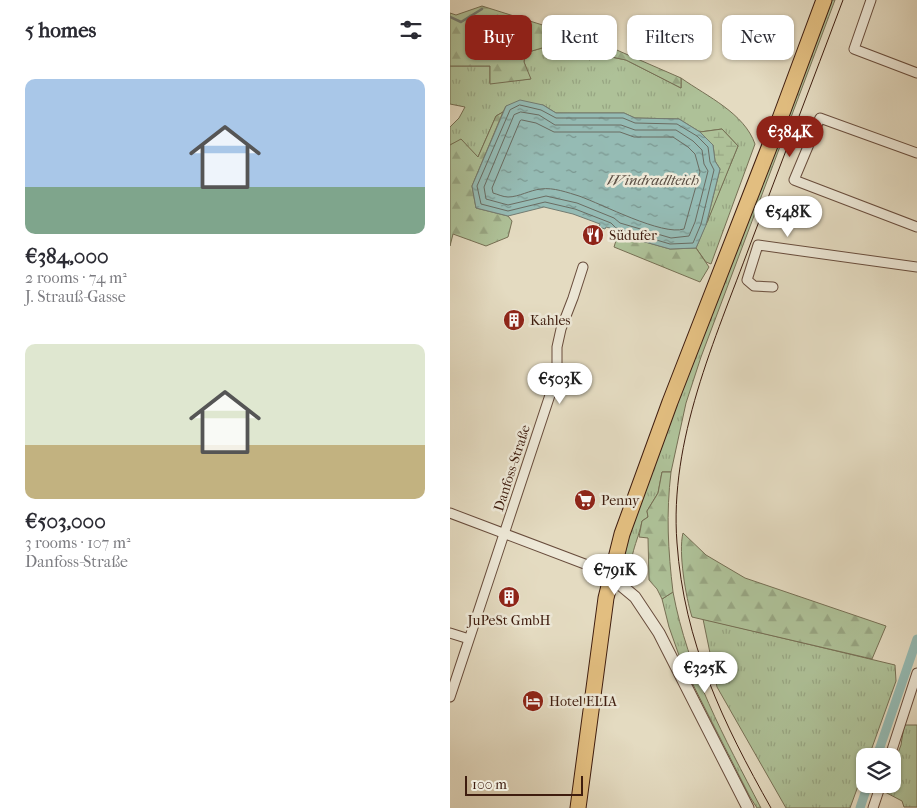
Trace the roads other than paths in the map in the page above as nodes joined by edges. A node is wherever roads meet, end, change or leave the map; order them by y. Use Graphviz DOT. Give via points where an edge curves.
graph roads {
  1 [pos="824,0"];
  2 [pos="871,0"];
  3 [pos="917,73"];
  4 [pos="917,153"];
  5 [pos="917,227"];
  6 [pos="582,267"];
  7 [pos="917,267"];
  8 [pos="773,287"];
  9 [pos="450,512"];
  10 [pos="505,533"];
  11 [pos="611,576"];
  12 [pos="450,633"];
  13 [pos="469,639"];
  14 [pos="917,673"];
  15 [pos="450,697"];
  16 [pos="893,748"];
  17 [pos="878,793"];
  18 [pos="578,808"];
  19 [pos="748,808"];
  20 [pos="873,808"];
  1 -- 11 [label="main road" via="636,494"];
  2 -- 3 [label="street" via="854,48"];
  4 -- 5 [label="street" via="820,118 794,180"];
  6 -- 10 [label="street, Danfoss-Straße" via="561,329 552,389"];
  7 -- 8 [label="street" via="758,245 747,280 754,286"];
  9 -- 10 [label="street"];
  10 -- 11 [label="street"];
  10 -- 13 [label="street, Danfoss-Straße"];
  11 -- 18 [label="main road"];
  11 -- 19 [label="street" via="635,597 659,633"];
  12 -- 13 [label="street"];
  13 -- 15 [label="street, Danfoss-Straße"];
  14 -- 16 [label="street"];
  17 -- 20 [label="street"];
}
